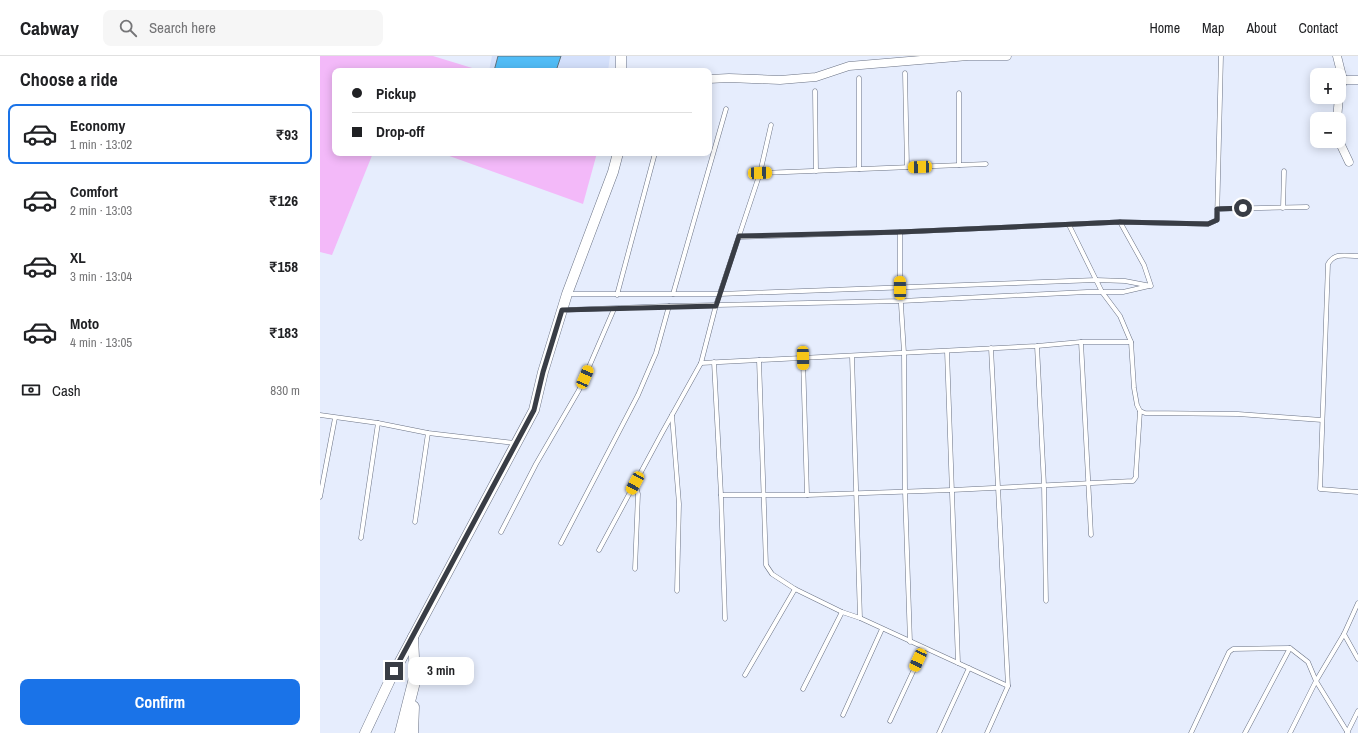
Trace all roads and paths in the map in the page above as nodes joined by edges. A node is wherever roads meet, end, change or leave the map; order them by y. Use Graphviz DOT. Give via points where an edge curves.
graph roads {
  1 [pos="621,56"];
  2 [pos="1008,56"];
  3 [pos="1221,56"];
  4 [pos="1337,56"];
  5 [pos="621,68"];
  6 [pos="1340,68"];
  7 [pos="906,73"];
  8 [pos="859,78"];
  9 [pos="712,79"];
  10 [pos="1346,80"];
  11 [pos="1358,80"];
  12 [pos="815,91"];
  13 [pos="959,93"];
  14 [pos="726,109"];
  15 [pos="771,125"];
  16 [pos="1342,148"];
  17 [pos="617,156"];
  18 [pos="654,156"];
  19 [pos="1349,162"];
  20 [pos="986,164"];
  21 [pos="959,165"];
  22 [pos="907,167"];
  23 [pos="859,169"];
  24 [pos="816,171"];
  25 [pos="1284,171"];
  26 [pos="760,173"];
  27 [pos="1307,207"];
  28 [pos="1283,208"];
  29 [pos="1217,209"];
  30 [pos="1120,222"];
  31 [pos="1069,225"];
  32 [pos="900,232"];
  33 [pos="739,236"];
  34 [pos="1358,256"];
  35 [pos="1096,280"];
  36 [pos="1151,286"];
  37 [pos="900,288"];
  38 [pos="1102,292"];
  39 [pos="567,294"];
  40 [pos="673,294"];
  41 [pos="720,294"];
  42 [pos="616,295"];
  43 [pos="901,301"];
  44 [pos="669,306"];
  45 [pos="716,306"];
  46 [pos="614,309"];
  47 [pos="562,310"];
  48 [pos="1081,342"];
  49 [pos="1131,342"];
  50 [pos="1037,346"];
  51 [pos="991,348"];
  52 [pos="947,351"];
  53 [pos="904,352"];
  54 [pos="852,356"];
  55 [pos="803,358"];
  56 [pos="759,360"];
  57 [pos="714,362"];
  58 [pos="701,363"];
  59 [pos="1140,411"];
  60 [pos="320,415"];
  61 [pos="672,415"];
  62 [pos="336,418"];
  63 [pos="1322,420"];
  64 [pos="378,423"];
  65 [pos="428,433"];
  66 [pos="516,443"];
  67 [pos="635,483"];
  68 [pos="1089,483"];
  69 [pos="1044,485"];
  70 [pos="998,488"];
  71 [pos="952,490"];
  72 [pos="905,491"];
  73 [pos="1358,492"];
  74 [pos="857,493"];
  75 [pos="721,495"];
  76 [pos="807,495"];
  77 [pos="763,496"];
  78 [pos="320,497"];
  79 [pos="415,522"];
  80 [pos="501,532"];
  81 [pos="1091,535"];
  82 [pos="361,538"];
  83 [pos="561,543"];
  84 [pos="599,550"];
  85 [pos="635,569"];
  86 [pos="795,589"];
  87 [pos="677,591"];
  88 [pos="1046,601"];
  89 [pos="1358,603"];
  90 [pos="842,612"];
  91 [pos="860,618"];
  92 [pos="725,619"];
  93 [pos="882,629"];
  94 [pos="1344,634"];
  95 [pos="413,637"];
  96 [pos="910,642"];
  97 [pos="924,648"];
  98 [pos="1290,648"];
  99 [pos="1358,659"];
  100 [pos="958,663"];
  101 [pos="969,668"];
  102 [pos="745,675"];
  103 [pos="415,678"];
  104 [pos="1316,681"];
  105 [pos="1008,686"];
  106 [pos="803,689"];
  107 [pos="1358,711"];
  108 [pos="842,715"];
  109 [pos="890,721"];
  110 [pos="365,733"];
  111 [pos="401,733"];
  112 [pos="412,733"];
  113 [pos="939,733"];
  114 [pos="987,733"];
  115 [pos="1191,733"];
  116 [pos="1245,733"];
  117 [pos="1290,733"];
  118 [pos="1347,733"];
  1 -- 5 [label="street"];
  2 -- 9 [label="street" via="968,56 849,66 816,77 780,80"];
  3 -- 29 [label="lane"];
  4 -- 6 [label="street"];
  7 -- 22 [label="lane"];
  8 -- 23 [label="lane"];
  10 -- 11 [label="street"];
  12 -- 24 [label="lane"];
  13 -- 21 [label="lane"];
  14 -- 40 [label="lane"];
  15 -- 26 [label="lane"];
  16 -- 19 [label="street"];
  17 -- 39 [label="street"];
  18 -- 42 [label="lane"];
  20 -- 21 [label="lane"];
  21 -- 22 [label="lane"];
  22 -- 23 [label="lane"];
  23 -- 24 [label="lane"];
  24 -- 26 [label="lane"];
  25 -- 28 [label="lane"];
  26 -- 33 [label="lane"];
  27 -- 28 [label="lane"];
  28 -- 29 [label="lane"];
  29 -- 30 [label="lane" via="1217,220 1208,224"];
  30 -- 31 [label="lane"];
  30 -- 36 [label="lane" via="1144,265"];
  31 -- 32 [label="lane"];
  31 -- 35 [label="lane"];
  32 -- 33 [label="lane"];
  32 -- 37 [label="lane"];
  33 -- 41 [label="lane"];
  34 -- 63 [label="lane" via="1338,256 1331,258 1328,264"];
  35 -- 36 [label="lane" via="1125,281"];
  35 -- 37 [label="lane"];
  35 -- 38 [label="lane"];
  36 -- 38 [label="lane" via="1122,292"];
  37 -- 41 [label="lane"];
  37 -- 43 [label="lane"];
  38 -- 43 [label="lane"];
  38 -- 49 [label="lane" via="1120,316"];
  39 -- 42 [label="lane"];
  39 -- 47 [label="street"];
  40 -- 41 [label="lane"];
  40 -- 42 [label="lane"];
  41 -- 45 [label="lane"];
  43 -- 45 [label="lane"];
  43 -- 53 [label="lane"];
  44 -- 45 [label="lane"];
  44 -- 46 [label="lane"];
  44 -- 83 [label="lane" via="656,352 638,395"];
  45 -- 58 [label="lane"];
  46 -- 47 [label="lane"];
  46 -- 80 [label="lane" via="579,390 536,464"];
  47 -- 66 [label="street" via="534,410"];
  48 -- 49 [label="lane"];
  48 -- 50 [label="lane"];
  48 -- 68 [label="lane"];
  49 -- 59 [label="lane" via="1134,388"];
  50 -- 51 [label="lane"];
  50 -- 69 [label="lane"];
  51 -- 52 [label="lane"];
  51 -- 70 [label="lane"];
  52 -- 53 [label="lane"];
  52 -- 71 [label="lane"];
  53 -- 54 [label="lane"];
  53 -- 72 [label="lane"];
  54 -- 55 [label="lane"];
  54 -- 74 [label="lane"];
  55 -- 56 [label="lane"];
  55 -- 76 [label="lane"];
  56 -- 57 [label="lane"];
  56 -- 77 [label="lane"];
  57 -- 58 [label="lane"];
  57 -- 75 [label="lane"];
  58 -- 61 [label="lane"];
  59 -- 63 [label="lane"];
  59 -- 68 [label="lane" via="1136,477 1133,481"];
  60 -- 62 [label="lane"];
  61 -- 67 [label="lane"];
  61 -- 87 [label="lane" via="679,504"];
  62 -- 64 [label="lane"];
  62 -- 78 [label="lane"];
  63 -- 73 [label="lane" via="1320,489"];
  64 -- 65 [label="lane"];
  64 -- 82 [label="lane"];
  65 -- 66 [label="lane"];
  65 -- 79 [label="lane"];
  66 -- 95 [label="street"];
  67 -- 84 [label="lane"];
  67 -- 85 [label="lane" via="638,494"];
  68 -- 69 [label="lane"];
  68 -- 81 [label="lane"];
  69 -- 70 [label="lane"];
  69 -- 88 [label="lane"];
  70 -- 71 [label="lane"];
  70 -- 105 [label="lane"];
  71 -- 72 [label="lane"];
  71 -- 100 [label="lane"];
  72 -- 74 [label="lane"];
  72 -- 96 [label="lane"];
  74 -- 76 [label="lane"];
  74 -- 91 [label="lane"];
  75 -- 77 [label="lane"];
  75 -- 92 [label="lane"];
  76 -- 77 [label="lane"];
  77 -- 86 [label="lane" via="766,565 772,574"];
  86 -- 90 [label="lane"];
  86 -- 102 [label="lane"];
  89 -- 94 [label="lane"];
  90 -- 91 [label="lane"];
  90 -- 106 [label="lane"];
  91 -- 93 [label="lane"];
  93 -- 96 [label="lane"];
  93 -- 108 [label="lane"];
  94 -- 99 [label="lane"];
  94 -- 104 [label="lane"];
  95 -- 103 [label="street"];
  95 -- 110 [label="street"];
  96 -- 97 [label="lane"];
  97 -- 100 [label="lane"];
  97 -- 109 [label="lane"];
  98 -- 104 [label="lane" via="1308,662"];
  98 -- 115 [label="lane" via="1233,649 1229,652"];
  98 -- 116 [label="lane"];
  100 -- 101 [label="lane"];
  101 -- 105 [label="lane"];
  101 -- 113 [label="lane"];
  103 -- 111 [label="main road"];
  103 -- 112 [label="main road"];
  104 -- 117 [label="lane"];
  104 -- 118 [label="lane"];
  105 -- 114 [label="lane"];
  107 -- 118 [label="lane"];
}
